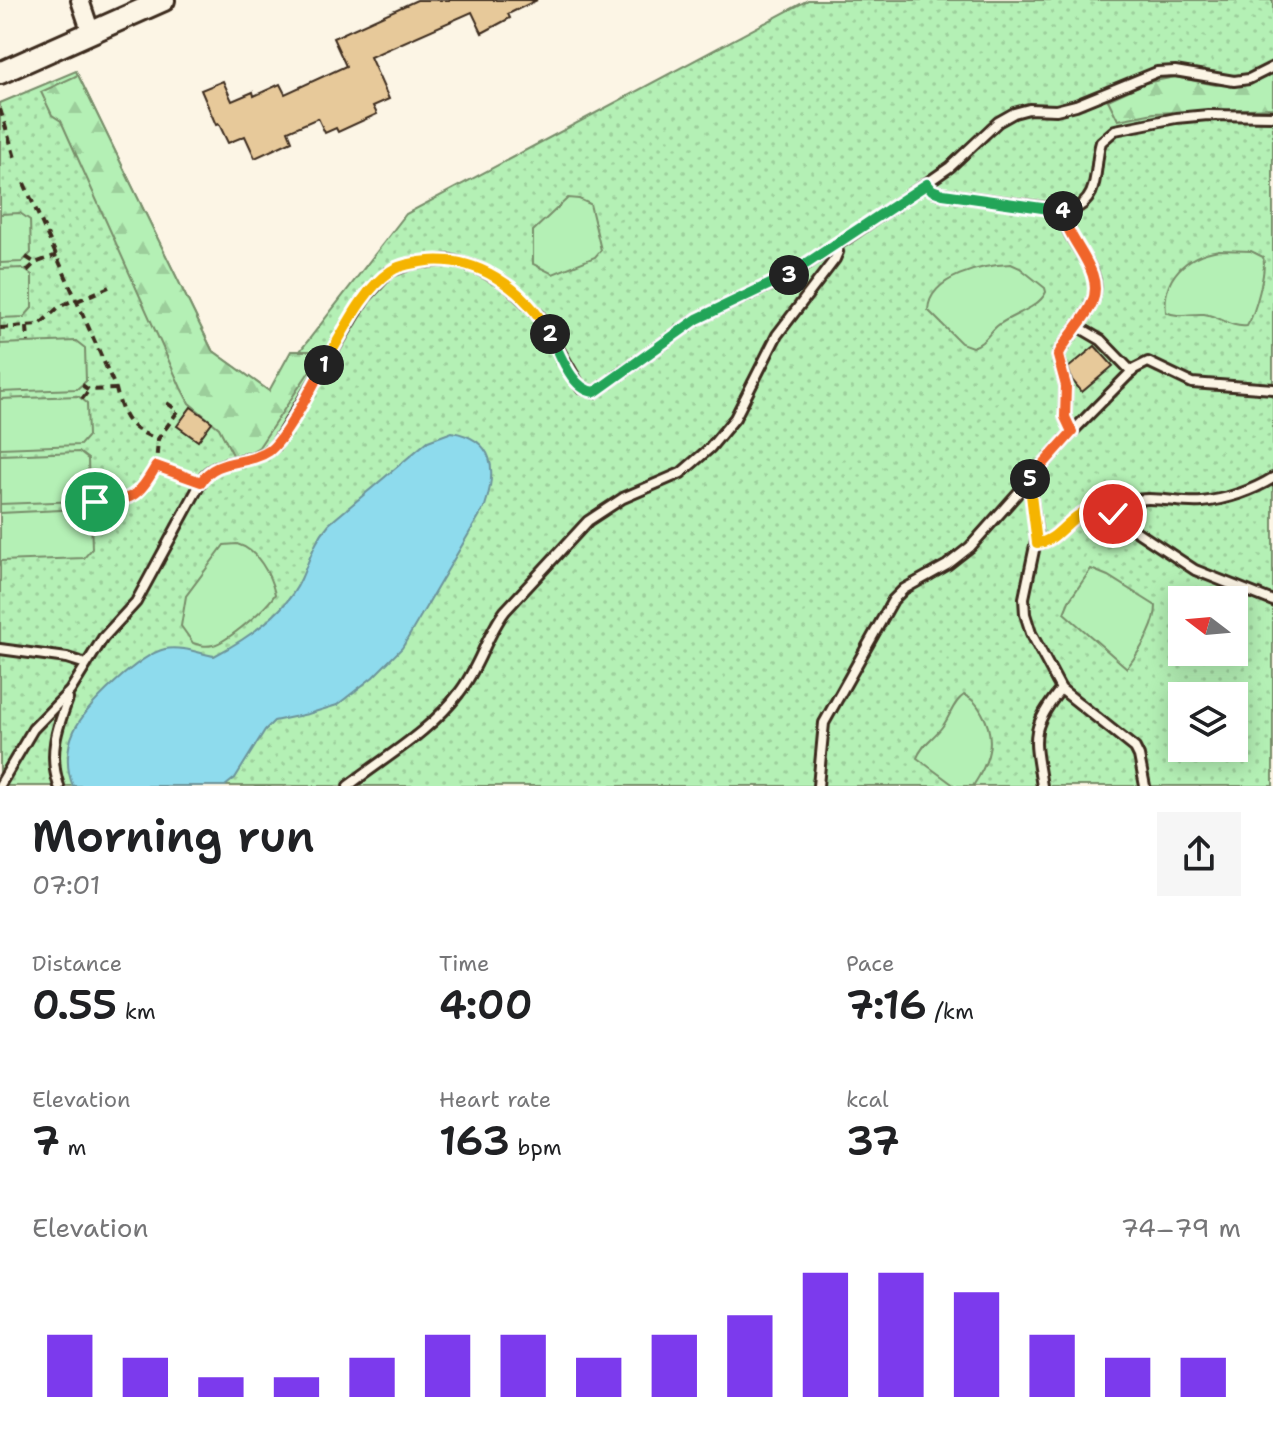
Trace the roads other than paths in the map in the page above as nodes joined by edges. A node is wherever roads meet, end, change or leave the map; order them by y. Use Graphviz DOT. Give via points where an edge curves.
graph roads {
  1 [pos="80,0"];
  2 [pos="164,0"];
  3 [pos="91,33"];
  4 [pos="1273,67"];
  5 [pos="0,73"];
  6 [pos="1273,116"];
  7 [pos="927,184"];
  8 [pos="1064,211"];
  9 [pos="836,245"];
  10 [pos="1077,326"];
  11 [pos="1132,372"];
  12 [pos="1273,389"];
  13 [pos="1072,432"];
  14 [pos="1273,478"];
  15 [pos="1026,484"];
  16 [pos="1113,514"];
  17 [pos="1037,543"];
  18 [pos="1273,601"];
  19 [pos="0,649"];
  20 [pos="86,664"];
  21 [pos="1061,689"];
  22 [pos="66,695"];
  23 [pos="0,785"];
  24 [pos="59,786"];
  25 [pos="348,786"];
  26 [pos="818,786"];
  27 [pos="1042,786"];
  28 [pos="1145,786"];
  1 -- 3 [label="street"];
  2 -- 3 [label="street"];
  3 -- 5 [label="street"];
  4 -- 7 [label="lane" via="1234,81 1157,72 1076,105 1014,113"];
  6 -- 8 [label="lane" via="1200,115 1115,130 1101,142 1089,198 1079,208"];
  7 -- 8 [label="lane" via="943,194"];
  7 -- 9 [label="lane"];
  8 -- 10 [label="lane" via="1066,227 1096,285"];
  9 -- 20 [label="lane" via="784,278 697,319 592,393 578,384 539,315 505,283 450,260 401,266 365,298 275,446 213,469 201,482 142,593"];
  9 -- 25 [label="lane" via="835,259 777,335 719,440 689,467 615,502 582,526 493,627 454,701"];
  10 -- 11 [label="lane" via="1101,340"];
  10 -- 13 [label="lane" via="1058,356 1066,386 1065,417"];
  11 -- 12 [label="lane" via="1148,362 1192,383"];
  11 -- 13 [label="lane"];
  13 -- 15 [label="lane"];
  14 -- 16 [label="lane" via="1247,492 1206,501 1131,500"];
  15 -- 17 [label="lane"];
  15 -- 26 [label="lane" via="970,547 893,600 822,729"];
  16 -- 17 [label="lane" via="1089,510"];
  16 -- 18 [label="lane" via="1195,570"];
  17 -- 21 [label="lane" via="1025,589 1025,614"];
  19 -- 20 [label="lane"];
  20 -- 22 [label="lane"];
  21 -- 27 [label="lane" via="1035,731"];
  21 -- 28 [label="lane" via="1135,748"];
  22 -- 23 [label="lane" via="33,729"];
  22 -- 24 [label="lane" via="54,748"];
}
